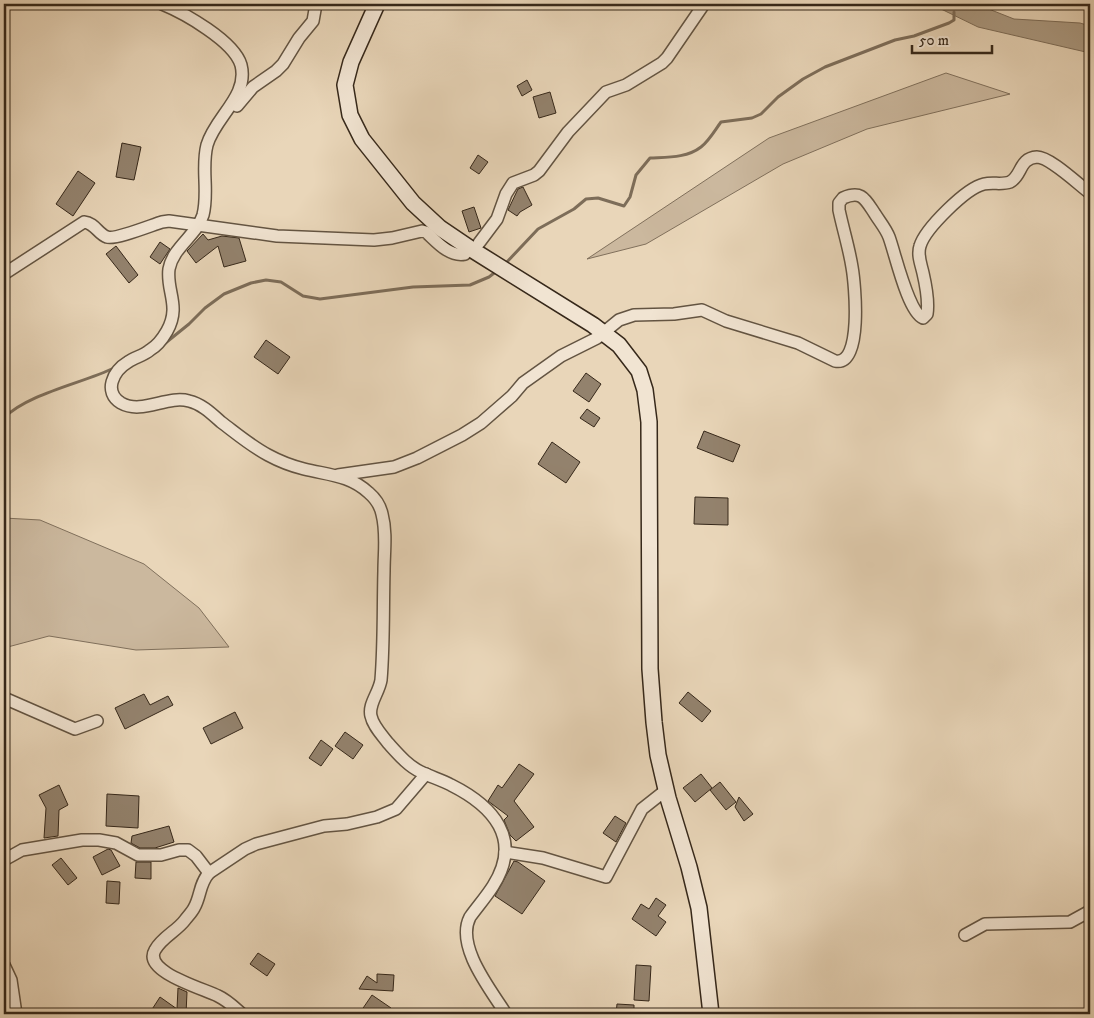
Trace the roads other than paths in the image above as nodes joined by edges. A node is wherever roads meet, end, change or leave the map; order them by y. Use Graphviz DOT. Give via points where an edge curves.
graph roads {
  1 [pos="162,4"];
  2 [pos="316,4"];
  3 [pos="377,4"];
  4 [pos="704,4"];
  5 [pos="225,113"];
  6 [pos="1090,193"];
  7 [pos="198,226"];
  8 [pos="472,249"];
  9 [pos="4,274"];
  10 [pos="598,329"];
  11 [pos="336,475"];
  12 [pos="4,698"];
  13 [pos="97,721"];
  14 [pos="426,774"];
  15 [pos="661,794"];
  16 [pos="505,852"];
  17 [pos="4,860"];
  18 [pos="209,873"];
  19 [pos="1090,911"];
  20 [pos="965,935"];
  21 [pos="4,965"];
  22 [pos="16,1014"];
  23 [pos="242,1014"];
  24 [pos="506,1014"];
  25 [pos="711,1014"];
  1 -- 5 [label="street" via="224,41 236,55 242,80"];
  2 -- 5 [label="street" via="313,21 283,64 253,87 231,112"];
  3 -- 8 [label="street" via="351,62 345,85 350,115 362,139 412,203 440,228"];
  4 -- 8 [label="street" via="662,63 626,85 606,92 568,132 540,171 513,183 497,219"];
  5 -- 7 [label="street" via="216,123 207,144 204,206"];
  6 -- 10 [label="street" via="1047,160 1038,157 1024,163 1011,181 983,184 970,190 954,202 920,244 928,309 923,318 914,311 888,235 864,197 856,194 843,198 839,210 852,269 855,311 850,351 840,362 798,343 726,321 702,310 634,315"];
  7 -- 8 [label="street" via="277,236 374,240 422,231 458,255"];
  7 -- 9 [label="street" via="178,221 162,222 112,238 84,222"];
  7 -- 11 [label="street" via="170,265 173,310 166,333 151,350 127,362 113,377 110,387 114,397 134,407 173,400 195,403 267,455 300,468"];
  8 -- 10 [label="street"];
  10 -- 11 [label="street" via="524,383 481,424 462,435 394,467"];
  10 -- 25 [label="street" via="619,345 635,365 647,399 650,669 654,722 666,791 699,908"];
  11 -- 14 [label="street" via="368,492 378,502 383,516 380,684 370,708 371,719 400,756"];
  12 -- 13 [label="street" via="75,729"];
  14 -- 16 [label="street" via="484,806 499,824"];
  14 -- 18 [label="street" via="396,809 377,817 324,826 256,844"];
  15 -- 16 [label="street" via="642,809 606,877 542,858"];
  16 -- 24 [label="street" via="497,879 467,922 466,933 475,962"];
  17 -- 18 [label="street" via="22,850 99,840 116,843 138,855 188,850"];
  18 -- 23 [label="street" via="201,883 194,908 181,926 170,932 155,949 155,964 180,980 219,996"];
  19 -- 20 [label="street" via="1070,922 985,924"];
  21 -- 22 [label="street" via="11,980"];
}
